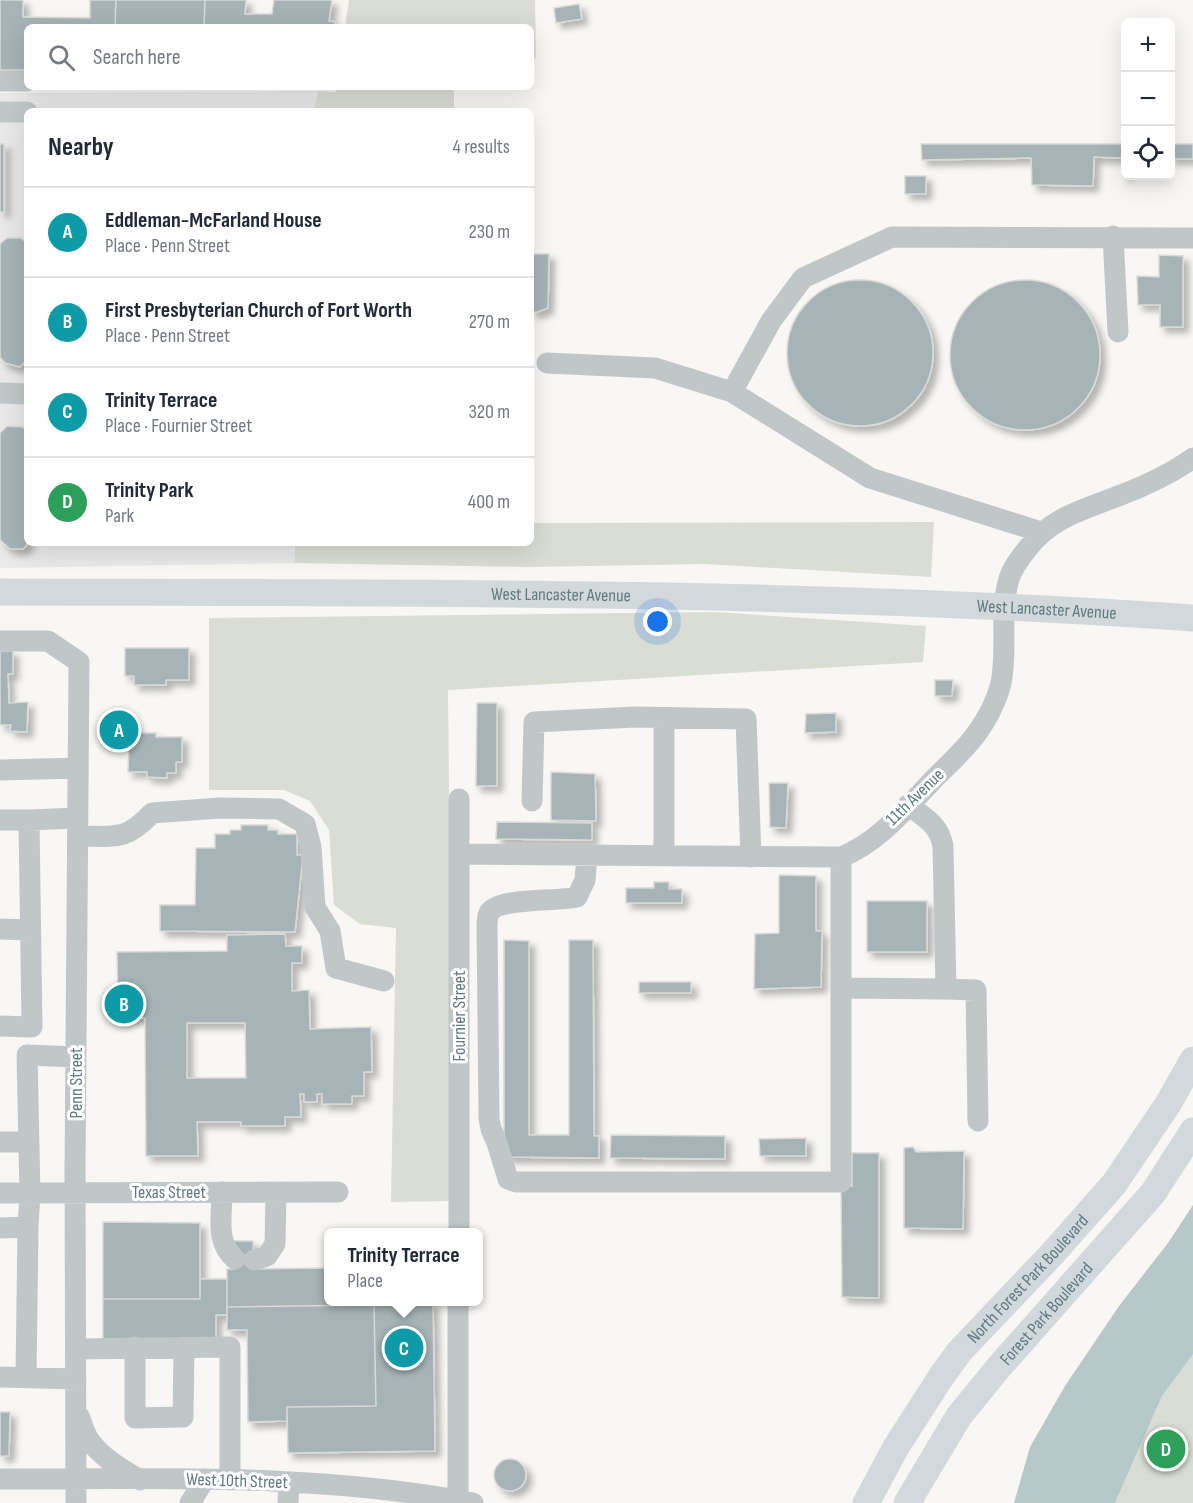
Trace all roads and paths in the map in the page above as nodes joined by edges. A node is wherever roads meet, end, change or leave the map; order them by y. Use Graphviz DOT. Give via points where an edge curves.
graph roads {
  1 [pos="0,81"];
  2 [pos="24,81"];
  3 [pos="0,112"];
  4 [pos="24,112"];
  5 [pos="1113,236"];
  6 [pos="1193,237"];
  7 [pos="1118,332"];
  8 [pos="547,363"];
  9 [pos="732,392"];
  10 [pos="0,393"];
  11 [pos="24,394"];
  12 [pos="1193,458"];
  13 [pos="1041,532"];
  14 [pos="0,592"];
  15 [pos="1193,618"];
  16 [pos="0,641"];
  17 [pos="664,718"];
  18 [pos="78,768"];
  19 [pos="0,770"];
  20 [pos="459,799"];
  21 [pos="532,801"];
  22 [pos="909,805"];
  23 [pos="0,820"];
  24 [pos="29,820"];
  25 [pos="78,827"];
  26 [pos="460,854"];
  27 [pos="587,855"];
  28 [pos="664,856"];
  29 [pos="752,857"];
  30 [pos="841,857"];
  31 [pos="0,929"];
  32 [pos="30,930"];
  33 [pos="384,981"];
  34 [pos="841,988"];
  35 [pos="946,989"];
  36 [pos="0,1026"];
  37 [pos="32,1027"];
  38 [pos="34,1056"];
  39 [pos="76,1057"];
  40 [pos="1193,1060"];
  41 [pos="978,1121"];
  42 [pos="1193,1131"];
  43 [pos="0,1142"];
  44 [pos="29,1142"];
  45 [pos="222,1192"];
  46 [pos="276,1192"];
  47 [pos="338,1192"];
  48 [pos="0,1193"];
  49 [pos="30,1193"];
  50 [pos="75,1193"];
  51 [pos="28,1227"];
  52 [pos="0,1228"];
  53 [pos="459,1228"];
  54 [pos="458,1306"];
  55 [pos="135,1347"];
  56 [pos="184,1347"];
  57 [pos="76,1349"];
  58 [pos="0,1377"];
  59 [pos="26,1378"];
  60 [pos="76,1380"];
  61 [pos="76,1410"];
  62 [pos="0,1479"];
  63 [pos="77,1479"];
  64 [pos="204,1479"];
  65 [pos="141,1480"];
  66 [pos="230,1480"];
  67 [pos="289,1493"];
  68 [pos="392,1496"];
  69 [pos="463,1502"];
  70 [pos="76,1503"];
  71 [pos="190,1503"];
  72 [pos="866,1503"];
  73 [pos="907,1503"];
  1 -- 2 [label="street"];
  3 -- 4 [label="street"];
  5 -- 6 [label="street"];
  5 -- 7 [label="street"];
  5 -- 9 [label="street" via="892,237 803,278 771,321"];
  8 -- 9 [label="street" via="655,368"];
  9 -- 13 [label="street" via="870,478"];
  10 -- 11 [label="street"];
  12 -- 13 [label="street, 11th Avenue" via="1150,484 1071,513"];
  13 -- 22 [label="street, 11th Avenue" via="1009,578 1004,667 995,701 970,742"];
  14 -- 15 [label="main road, West Lancaster Avenue" via="583,594 922,603"];
  16 -- 18 [label="street, Penn Street" via="48,641 79,662"];
  17 -- 21 [label="street" via="534,722"];
  17 -- 28 [label="street"];
  17 -- 29 [label="street" via="746,718"];
  18 -- 19 [label="street"];
  18 -- 25 [label="street, Penn Street"];
  20 -- 26 [label="street, Fournier Street"];
  22 -- 30 [label="street, 11th Avenue" via="869,841"];
  22 -- 35 [label="street" via="936,826 941,835"];
  23 -- 24 [label="street"];
  24 -- 25 [label="street"];
  24 -- 32 [label="street"];
  25 -- 33 [label="street" via="116,836 137,829 152,813 279,809 305,824 311,847 315,907 330,931 336,968"];
  25 -- 39 [label="street, Penn Street"];
  26 -- 27 [label="street, 11th Avenue"];
  26 -- 53 [label="street, Fournier Street"];
  27 -- 28 [label="street, 11th Avenue"];
  27 -- 34 [label="street" via="585,880 576,897 512,903 495,907 489,913 489,1119 508,1179 841,1182"];
  28 -- 29 [label="street, 11th Avenue"];
  29 -- 30 [label="street, 11th Avenue"];
  30 -- 34 [label="street"];
  31 -- 32 [label="street"];
  32 -- 37 [label="street"];
  34 -- 35 [label="street"];
  35 -- 41 [label="street" via="976,990"];
  36 -- 37 [label="street"];
  37 -- 38 [label="street"];
  38 -- 39 [label="street"];
  38 -- 44 [label="street" via="27,1055"];
  39 -- 50 [label="street, Penn Street"];
  40 -- 72 [label="main road, North Forest Park Boulevard" via="1114,1184 959,1352 896,1447"];
  42 -- 73 [label="main road, Forest Park Boulevard" via="1153,1193 959,1416"];
  43 -- 44 [label="street"];
  44 -- 49 [label="street"];
  45 -- 46 [label="street, Texas Street"];
  45 -- 46 [label="street" via="222,1242 227,1253 244,1260 267,1256 275,1244"];
  45 -- 50 [label="street, Texas Street"];
  46 -- 47 [label="street, Texas Street"];
  48 -- 49 [label="street, Texas Street"];
  49 -- 50 [label="street, Texas Street"];
  49 -- 51 [label="street"];
  50 -- 57 [label="street, Penn Street"];
  51 -- 52 [label="street"];
  51 -- 59 [label="street"];
  54 -- 69 [label="street"];
  55 -- 56 [label="street"];
  55 -- 56 [label="street" via="135,1418 183,1417"];
  55 -- 57 [label="street"];
  56 -- 66 [label="street" via="230,1347"];
  57 -- 60 [label="street, Penn Street"];
  58 -- 59 [label="street"];
  59 -- 60 [label="street"];
  60 -- 61 [label="street, Penn Street"];
  61 -- 63 [label="street, Penn Street"];
  61 -- 65 [label="street" via="88,1438 117,1467"];
  62 -- 63 [label="street, West 10th Street"];
  63 -- 65 [label="street, West 10th Street"];
  63 -- 70 [label="street, Penn Street"];
  64 -- 65 [label="street, West 10th Street"];
  64 -- 66 [label="street, West 10th Street"];
  64 -- 71 [label="street"];
  66 -- 67 [label="street, West 10th Street"];
  67 -- 68 [label="street, West 10th Street"];
  68 -- 69 [label="street, West 10th Street"];
}
